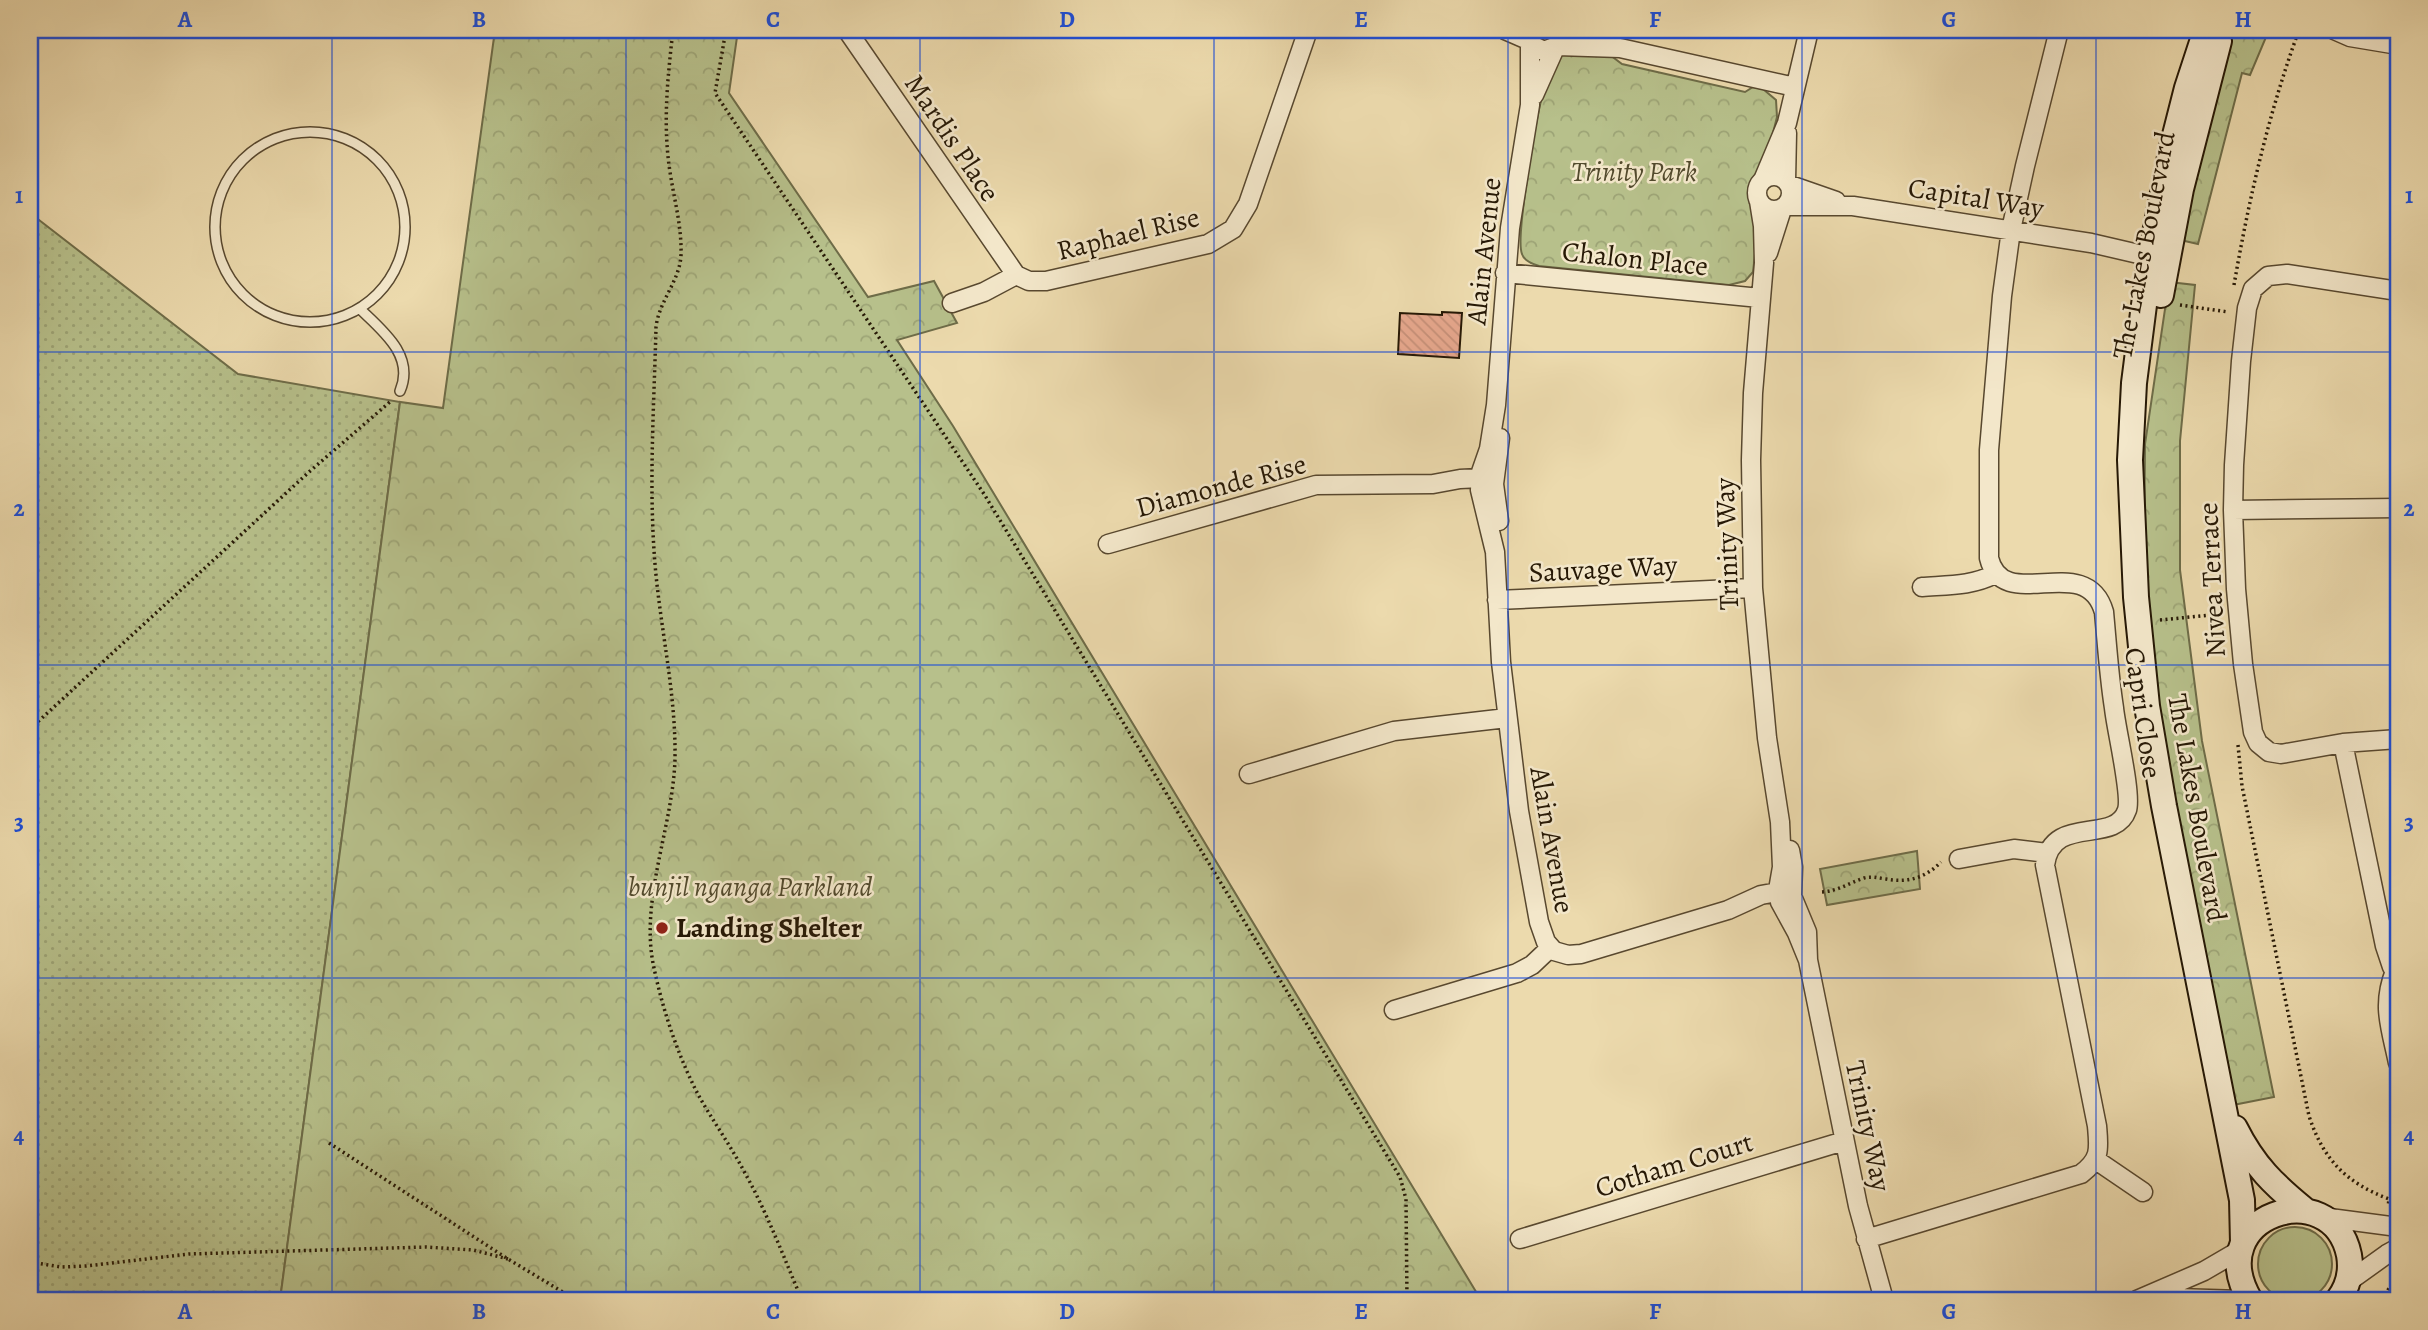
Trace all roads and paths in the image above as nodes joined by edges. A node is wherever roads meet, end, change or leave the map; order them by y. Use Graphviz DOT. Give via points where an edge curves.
graph roads {
  1 [pos="673,30"];
  2 [pos="726,30"];
  3 [pos="847,30"];
  4 [pos="1308,30"];
  5 [pos="1505,30"];
  6 [pos="1575,30"];
  7 [pos="1809,30"];
  8 [pos="2059,30"];
  9 [pos="2206,30"];
  10 [pos="2222,30"];
  11 [pos="2300,30"];
  12 [pos="2334,30"];
  13 [pos="1528,38"];
  14 [pos="1558,41"];
  15 [pos="2398,45"];
  16 [pos="1620,48"];
  17 [pos="1795,87"];
  18 [pos="1530,105"];
  19 [pos="1787,123"];
  20 [pos="1763,180"];
  21 [pos="1788,183"];
  22 [pos="1759,201"];
  23 [pos="1853,206"];
  24 [pos="1784,207"];
  25 [pos="2011,230"];
  26 [pos="2159,253"];
  27 [pos="1764,263"];
  28 [pos="1505,273"];
  29 [pos="1016,275"];
  30 [pos="2234,285"];
  31 [pos="2398,291"];
  32 [pos="1760,298"];
  33 [pos="952,303"];
  34 [pos="2160,303"];
  35 [pos="360,309"];
  36 [pos="2230,312"];
  37 [pos="400,391"];
  38 [pos="1485,484"];
  39 [pos="2398,508"];
  40 [pos="2233,510"];
  41 [pos="2133,515"];
  42 [pos="1108,544"];
  43 [pos="1995,573"];
  44 [pos="1923,587"];
  45 [pos="1753,588"];
  46 [pos="1497,600"];
  47 [pos="2221,602"];
  48 [pos="2222,626"];
  49 [pos="1507,718"];
  50 [pos="30,729"];
  51 [pos="2398,740"];
  52 [pos="2343,743"];
  53 [pos="2238,745"];
  54 [pos="1249,774"];
  55 [pos="2047,853"];
  56 [pos="1953,858"];
  57 [pos="1822,892"];
  58 [pos="1783,897"];
  59 [pos="1550,948"];
  60 [pos="2397,972"];
  61 [pos="1394,1010"];
  62 [pos="2398,1063"];
  63 [pos="2225,1109"];
  64 [pos="1844,1141"];
  65 [pos="329,1143"];
  66 [pos="2095,1160"];
  67 [pos="2143,1192"];
  68 [pos="2314,1214"];
  69 [pos="2391,1227"];
  70 [pos="1520,1238"];
  71 [pos="1866,1239"];
  72 [pos="2242,1246"];
  73 [pos="2398,1248"];
  74 [pos="508,1259"];
  75 [pos="30,1262"];
  76 [pos="2398,1277"];
  77 [pos="2342,1294"];
  78 [pos="576,1300"];
  79 [pos="802,1300"];
  80 [pos="1407,1300"];
  81 [pos="1884,1300"];
  82 [pos="2137,1300"];
  83 [pos="2154,1300"];
  84 [pos="2242,1300"];
  85 [pos="2250,1300"];
  86 [pos="2383,1300"];
  1 -- 79 [label="path" via="666,131 679,212 681,261 657,316 653,531 675,758 653,906 651,954 685,1066 746,1175"];
  2 -- 80 [label="path" via="715,93 984,494 1400,1177 1406,1199"];
  3 -- 29 [label="street, Mardis Place"];
  4 -- 29 [label="street, Raphael Rise" via="1248,204 1233,229 1208,244 1046,281"];
  5 -- 13 [label="street"];
  6 -- 16 [label="street"];
  7 -- 17 [label="street"];
  8 -- 25 [label="street"];
  9 -- 26 [label="street, The Lakes Boulevard" via="2172,147"];
  10 -- 26 [label="street, The Lakes Boulevard"];
  11 -- 30 [label="path" via="2265,137"];
  12 -- 15 [label="street"];
  13 -- 14 [label="street" via="1544,51"];
  13 -- 18 [label="street, Alain Avenue"];
  14 -- 16 [label="street"];
  14 -- 18 [label="street, Alain Avenue"];
  16 -- 17 [label="street"];
  17 -- 19 [label="street"];
  18 -- 28 [label="street, Alain Avenue"];
  19 -- 20 [label="street"];
  19 -- 21 [label="street"];
  20 -- 21 [label="street" via="1778,176"];
  20 -- 22 [label="street" via="1757,190"];
  21 -- 23 [label="street, Capital Way"];
  21 -- 24 [label="street" via="1792,196"];
  22 -- 24 [label="street" via="1767,209"];
  22 -- 27 [label="street, Trinity Way"];
  23 -- 24 [label="street, Capital Way"];
  23 -- 25 [label="street, Capital Way"];
  24 -- 27 [label="street, Trinity Way"];
  25 -- 26 [label="street, Capital Way"];
  25 -- 43 [label="street" via="1989,450 1989,558"];
  26 -- 34 [label="street, The Lakes Boulevard"];
  26 -- 41 [label="street, The Lakes Boulevard" via="2138,336 2130,432"];
  27 -- 32 [label="street, Trinity Way"];
  28 -- 32 [label="street, Chalon Place"];
  28 -- 38 [label="street, Alain Avenue"];
  29 -- 33 [label="street"];
  31 -- 40 [label="street, Nivea Terrace" via="2277,274 2253,289 2247,308"];
  32 -- 45 [label="street, Trinity Way" via="1751,460"];
  34 -- 36 [label="path"];
  34 -- 41 [label="street, The Lakes Boulevard"];
  35 -- 35 [label="lane" via="330,320 298,321 268,312 242,293 230,276 215,236 218,205 230,175 251,152 290,135 341,136 368,151 390,173 402,201 406,232 389,280"];
  35 -- 37 [label="lane" via="388,336 403,361"];
  37 -- 50 [label="path"];
  38 -- 42 [label="street, Diamonde Rise" via="1460,489 1433,484 1302,487"];
  38 -- 46 [label="street, Alain Avenue"];
  39 -- 40 [label="street"];
  40 -- 52 [label="street, Nivea Terrace" via="2242,651 2255,737 2263,748 2281,754"];
  41 -- 63 [label="street, The Lakes Boulevard" via="2141,656 2151,733"];
  43 -- 44 [label="street" via="1967,584"];
  43 -- 55 [label="street, Capri Close" via="2024,584 2085,586 2095,592 2104,612 2127,810 2107,827 2056,840"];
  45 -- 46 [label="street, Sauvage Way"];
  45 -- 58 [label="street, Trinity Way" via="1765,725 1780,822 1791,853"];
  46 -- 49 [label="street, Alain Avenue"];
  47 -- 48 [label="path"];
  49 -- 54 [label="street" via="1394,731"];
  49 -- 59 [label="street, Alain Avenue" via="1528,868 1539,922"];
  51 -- 52 [label="street, Nivea Terrace"];
  52 -- 60 [label="street" via="2385,946"];
  53 -- 69 [label="path" via="2242,786 2309,1116 2332,1161 2360,1186 2389,1199"];
  55 -- 56 [label="street" via="2014,849"];
  55 -- 66 [label="street" via="2046,877 2097,1126"];
  56 -- 57 [label="path" via="1916,879 1863,878"];
  58 -- 59 [label="street, Alain Avenue" via="1774,906 1728,910 1581,954 1559,954"];
  58 -- 64 [label="street, Trinity Way" via="1803,918 1807,932 1808,960"];
  59 -- 61 [label="street" via="1517,973"];
  60 -- 62 [label="street" via="2386,1005"];
  63 -- 68 [label="street, The Lakes Boulevard" via="2256,1166"];
  63 -- 72 [label="street, The Lakes Boulevard" via="2242,1200"];
  64 -- 70 [label="street, Cotham Court"];
  64 -- 71 [label="street, Trinity Way"];
  65 -- 74 [label="path"];
  66 -- 67 [label="street"];
  66 -- 71 [label="street" via="2081,1174"];
  68 -- 69 [label="street"];
  68 -- 72 [label="street" via="2287,1210 2269,1215"];
  68 -- 77 [label="street, The Lakes Boulevard" via="2337,1229 2347,1245 2351,1264"];
  71 -- 81 [label="street, Trinity Way"];
  72 -- 82 [label="street" via="2204,1271"];
  72 -- 85 [label="street, The Lakes Boulevard" via="2238,1267"];
  73 -- 77 [label="street"];
  74 -- 75 [label="path" via="472,1250 426,1247 189,1254 61,1267"];
  74 -- 78 [label="path"];
  76 -- 86 [label="path"];
  83 -- 84 [label="street"];
}
